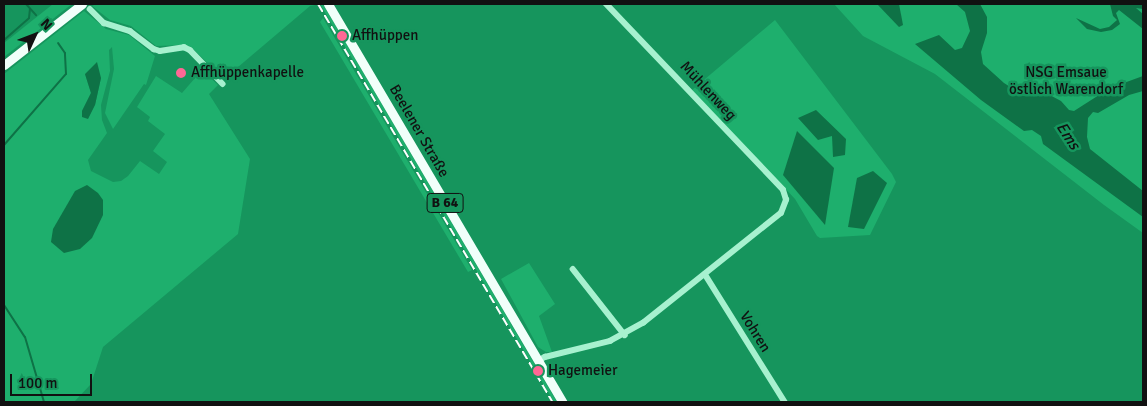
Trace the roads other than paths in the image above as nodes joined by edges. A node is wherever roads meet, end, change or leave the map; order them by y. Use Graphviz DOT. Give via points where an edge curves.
graph roads {
  1 [pos="82,4"];
  2 [pos="328,4"];
  3 [pos="606,4"];
  4 [pos="90,9"];
  5 [pos="4,65"];
  6 [pos="222,84"];
  7 [pos="573,269"];
  8 [pos="705,274"];
  9 [pos="625,335"];
  10 [pos="538,361"];
  11 [pos="562,402"];
  12 [pos="785,402"];
  1 -- 5 [label="main road"];
  2 -- 10 [label="main road, Beelener Straße / B 64"];
  3 -- 8 [label="street, Mühlenweg" via="783,190 786,200 781,213"];
  4 -- 6 [label="street" via="104,23 130,31 154,49 184,47 190,50"];
  7 -- 9 [label="street"];
  8 -- 9 [label="street"];
  8 -- 12 [label="street, Vohren"];
  9 -- 10 [label="street"];
  10 -- 11 [label="main road, Beelener Straße / B 64"];
}
